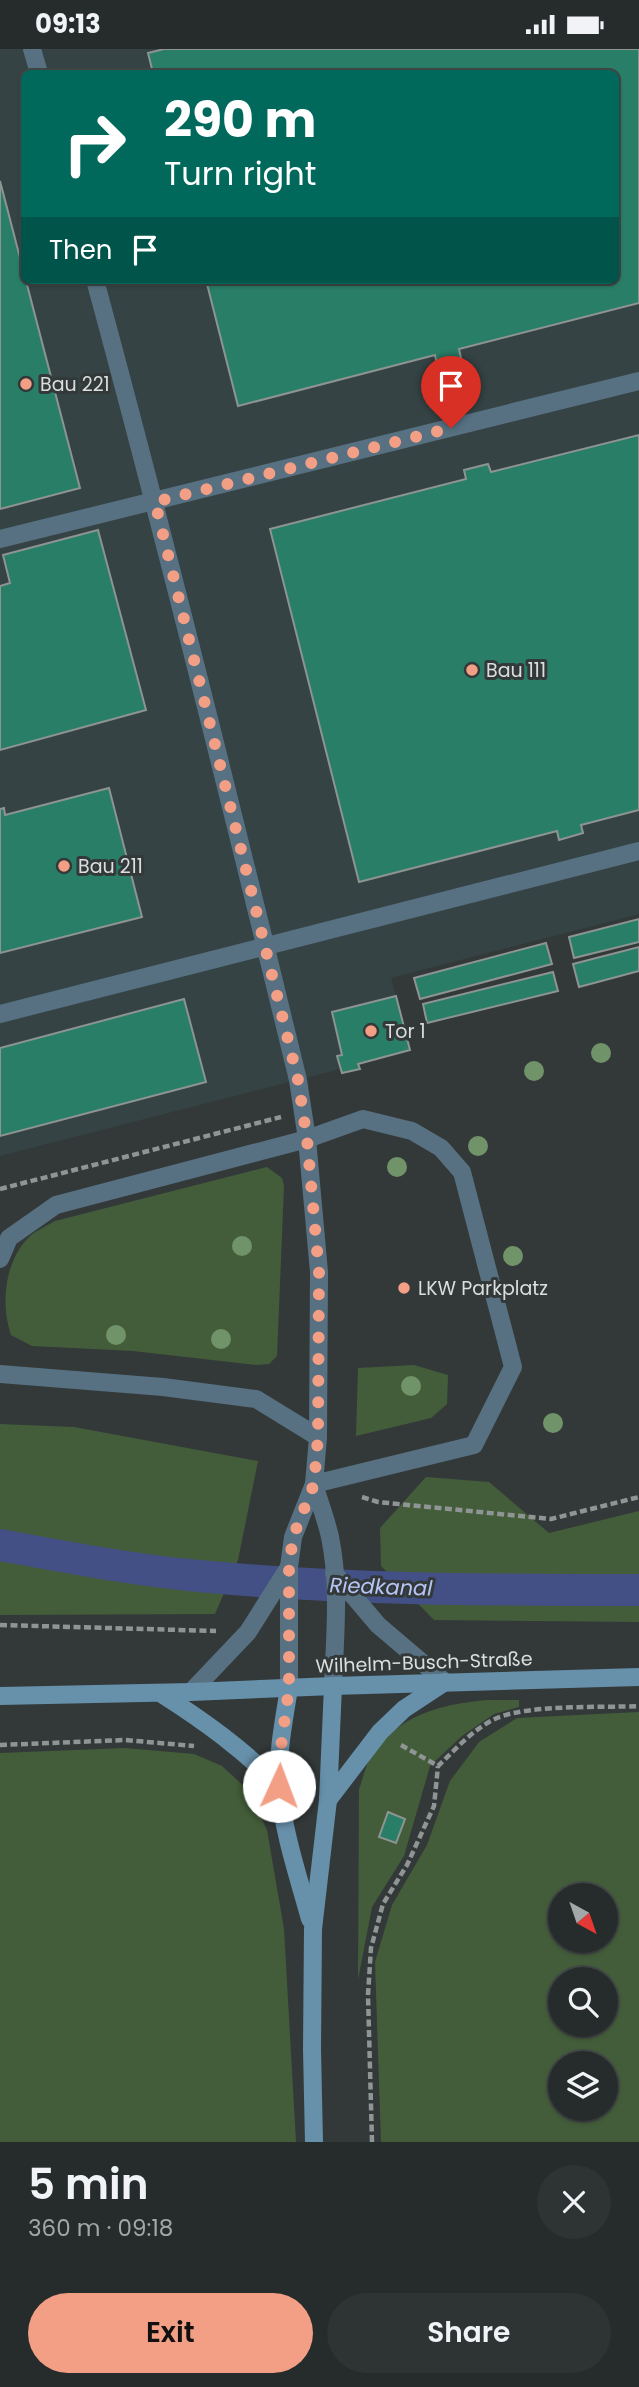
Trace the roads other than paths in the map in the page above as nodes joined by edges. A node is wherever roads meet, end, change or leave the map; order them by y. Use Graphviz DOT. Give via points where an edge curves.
graph roads {
  1 [pos="32,49"];
  2 [pos="38,70"];
  3 [pos="96,284"];
  4 [pos="639,381"];
  5 [pos="155,502"];
  6 [pos="0,539"];
  7 [pos="639,851"];
  8 [pos="265,946"];
  9 [pos="0,1014"];
  10 [pos="307,1139"];
  11 [pos="0,1259"];
  12 [pos="0,1374"];
  13 [pos="318,1437"];
  14 [pos="314,1484"];
  15 [pos="289,1567"];
  16 [pos="334,1573"];
  17 [pos="639,1677"];
  18 [pos="445,1682"];
  19 [pos="332,1686"];
  20 [pos="289,1688"];
  21 [pos="191,1692"];
  22 [pos="160,1693"];
  23 [pos="0,1696"];
  24 [pos="279,1786"];
  25 [pos="328,1800"];
  26 [pos="313,1929"];
  27 [pos="314,2142"];
  1 -- 2 [label="lane"];
  3 -- 5 [label="lane"];
  4 -- 5 [label="lane"];
  5 -- 6 [label="lane"];
  5 -- 8 [label="lane"];
  7 -- 8 [label="lane"];
  8 -- 9 [label="lane"];
  8 -- 10 [label="lane" via="298,1080"];
  10 -- 11 [label="lane" via="56,1205 9,1238"];
  10 -- 13 [label="lane" via="319,1272"];
  10 -- 14 [label="lane" via="363,1119 412,1131 441,1148 461,1172 513,1367 474,1445"];
  12 -- 13 [label="lane" via="256,1399"];
  13 -- 14 [label="lane"];
  14 -- 15 [label="lane" via="293,1537"];
  14 -- 16 [label="lane" via="330,1538"];
  15 -- 20 [label="lane"];
  15 -- 21 [label="lane" via="248,1632"];
  16 -- 18 [label="lane" via="378,1625"];
  16 -- 19 [label="lane"];
  17 -- 18 [label="main road, Wilhelm-Busch-Straße"];
  18 -- 19 [label="main road, Wilhelm-Busch-Straße"];
  18 -- 25 [label="main road" via="404,1709 380,1732"];
  19 -- 20 [label="main road, Wilhelm-Busch-Straße"];
  19 -- 25 [label="main road"];
  20 -- 21 [label="main road, Wilhelm-Busch-Straße"];
  20 -- 24 [label="main road"];
  21 -- 22 [label="main road, Wilhelm-Busch-Straße"];
  22 -- 23 [label="main road, Wilhelm-Busch-Straße"];
  22 -- 24 [label="main road" via="222,1734"];
  24 -- 26 [label="main road"];
  25 -- 26 [label="main road"];
  26 -- 27 [label="main road"];
}
